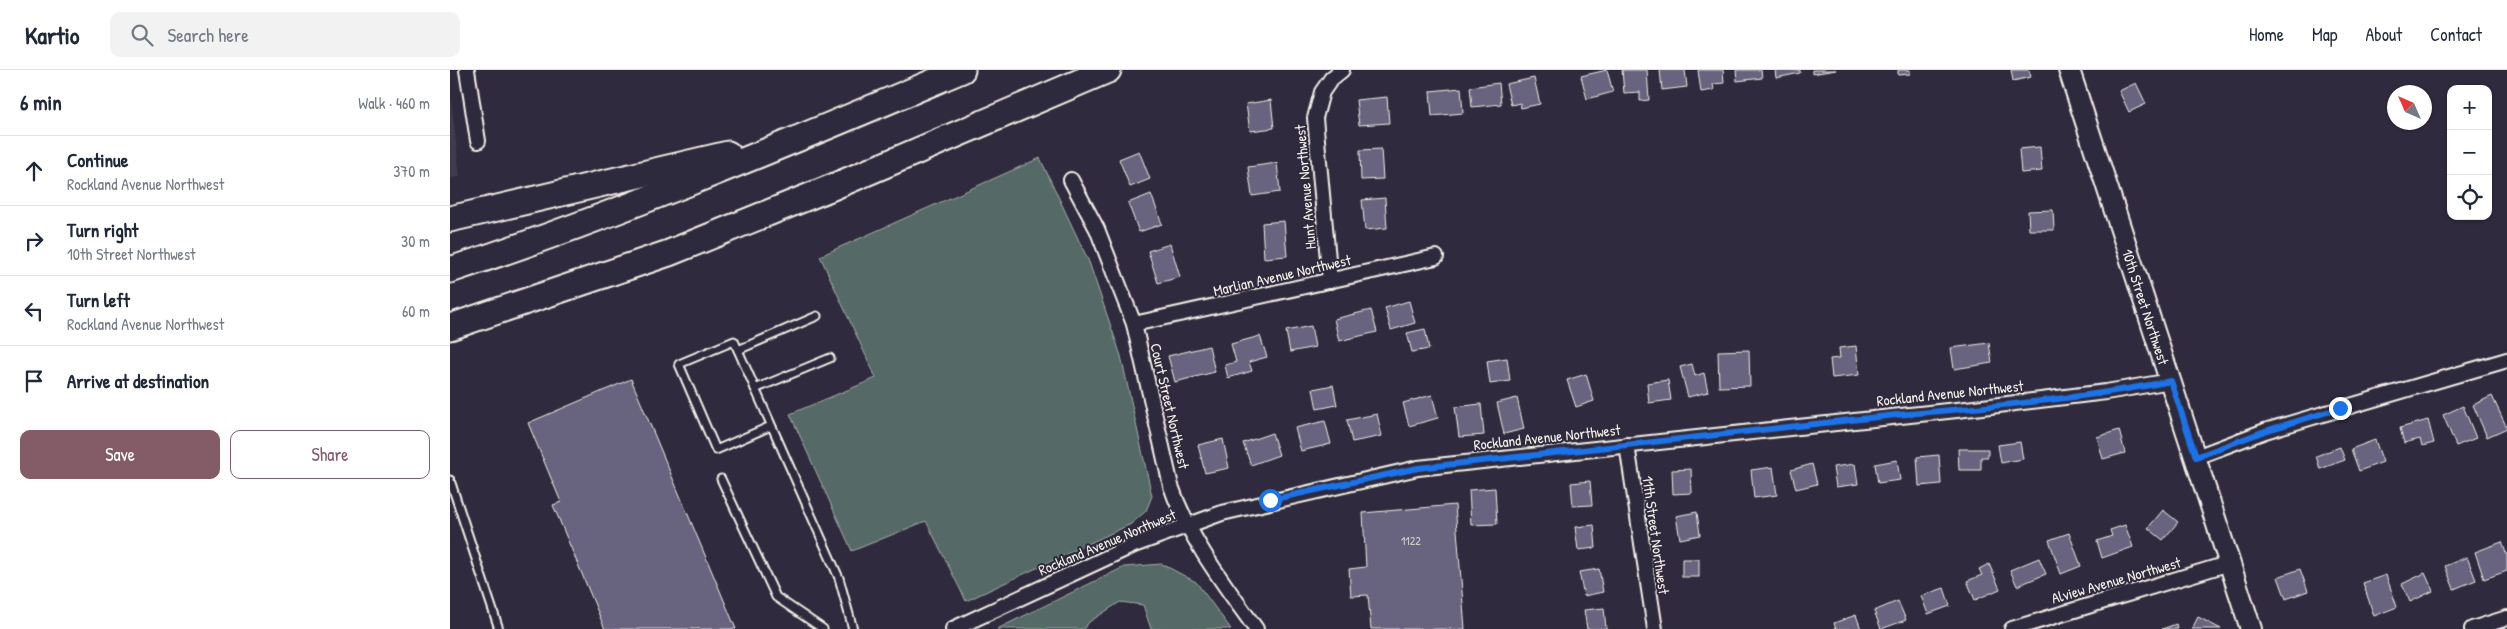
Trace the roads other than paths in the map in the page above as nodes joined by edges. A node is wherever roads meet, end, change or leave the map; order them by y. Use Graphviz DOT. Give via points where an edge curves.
graph roads {
  1 [pos="467,70"];
  2 [pos="962,70"];
  3 [pos="1108,70"];
  4 [pos="1342,70"];
  5 [pos="2069,70"];
  6 [pos="478,141"];
  7 [pos="792,142"];
  8 [pos="1071,180"];
  9 [pos="450,219"];
  10 [pos="1436,257"];
  11 [pos="450,270"];
  12 [pos="1330,281"];
  13 [pos="817,316"];
  14 [pos="1134,324"];
  15 [pos="450,327"];
  16 [pos="738,350"];
  17 [pos="830,358"];
  18 [pos="2507,360"];
  19 [pos="2171,381"];
  20 [pos="755,389"];
  21 [pos="771,426"];
  22 [pos="1627,445"];
  23 [pos="2196,457"];
  24 [pos="721,479"];
  25 [pos="450,480"];
  26 [pos="1186,525"];
  27 [pos="2230,563"];
  28 [pos="2507,618"];
  29 [pos="499,629"];
  30 [pos="823,629"];
  31 [pos="852,629"];
  32 [pos="953,629"];
  33 [pos="1256,629"];
  34 [pos="1654,629"];
  35 [pos="2012,629"];
  36 [pos="2251,629"];
  37 [pos="2472,629"];
  1 -- 6 [label="street"];
  2 -- 7 [label="highway"];
  3 -- 15 [label="highway" via="669,253"];
  4 -- 12 [label="street, Hunt Avenue Northwest" via="1322,92 1315,118"];
  5 -- 19 [label="main road, 10th Street Northwest"];
  7 -- 9 [label="highway" via="720,155"];
  7 -- 11 [label="highway" via="577,226"];
  8 -- 14 [label="street, Court Street Northwest" via="1097,229"];
  10 -- 12 [label="street, Marlian Avenue Northwest"];
  12 -- 14 [label="street, Marlian Avenue Northwest"];
  13 -- 16 [label="lane"];
  14 -- 26 [label="street, Court Street Northwest" via="1171,486"];
  16 -- 20 [label="lane"];
  16 -- 21 [label="lane" via="734,341 680,364 716,450"];
  17 -- 20 [label="lane"];
  18 -- 23 [label="street" via="2265,431"];
  19 -- 22 [label="street, Rockland Avenue Northwest" via="1966,409"];
  19 -- 23 [label="main road, 10th Street Northwest"];
  20 -- 21 [label="lane"];
  21 -- 31 [label="lane" via="839,578"];
  22 -- 26 [label="street, Rockland Avenue Northwest" via="1418,468 1270,500"];
  22 -- 34 [label="street, 11th Street Northwest"];
  23 -- 27 [label="main road, 10th Street Northwest"];
  24 -- 30 [label="lane" via="776,597"];
  25 -- 29 [label="lane"];
  26 -- 32 [label="street, Rockland Avenue Northwest" via="1134,545"];
  26 -- 33 [label="street, Court Street Northwest"];
  27 -- 35 [label="street, Alview Avenue Northwest"];
  27 -- 36 [label="main road, 10th Street Northwest"];
  28 -- 37 [label="street"];
}
